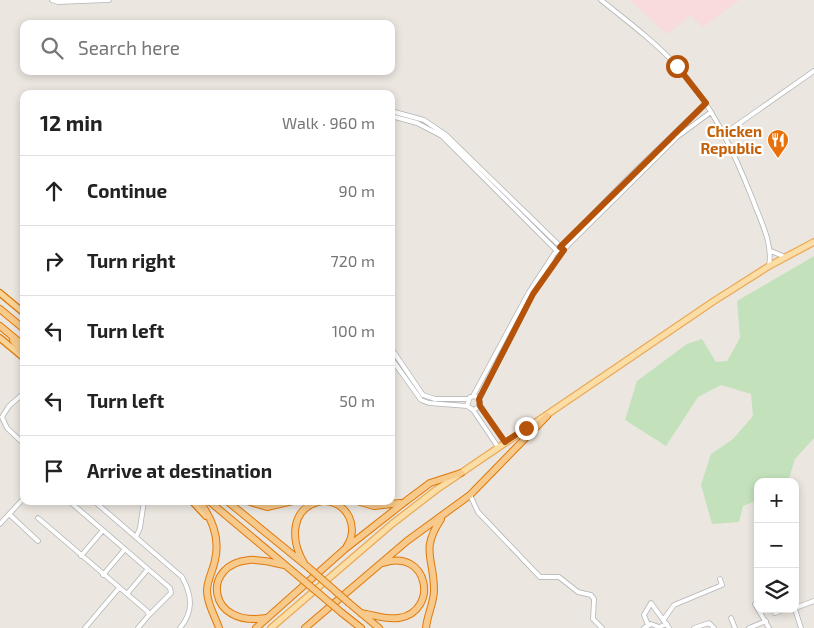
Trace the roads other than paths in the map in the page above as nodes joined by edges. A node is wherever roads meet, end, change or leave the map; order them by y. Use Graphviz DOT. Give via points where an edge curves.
graph roads {
  1 [pos="52,0"];
  2 [pos="109,0"];
  3 [pos="602,0"];
  4 [pos="814,71"];
  5 [pos="706,103"];
  6 [pos="395,112"];
  7 [pos="711,112"];
  8 [pos="395,117"];
  9 [pos="691,117"];
  10 [pos="696,123"];
  11 [pos="681,126"];
  12 [pos="687,131"];
  13 [pos="724,134"];
  14 [pos="554,241"];
  15 [pos="548,242"];
  16 [pos="564,242"];
  17 [pos="814,242"];
  18 [pos="561,250"];
  19 [pos="771,252"];
  20 [pos="784,257"];
  21 [pos="551,258"];
  22 [pos="769,266"];
  23 [pos="0,293"];
  24 [pos="0,309"];
  25 [pos="20,310"];
  26 [pos="15,321"];
  27 [pos="20,323"];
  28 [pos="20,325"];
  29 [pos="0,326"];
  30 [pos="8,332"];
  31 [pos="0,338"];
  32 [pos="20,342"];
  33 [pos="20,352"];
  34 [pos="20,355"];
  35 [pos="395,356"];
  36 [pos="497,358"];
  37 [pos="395,363"];
  38 [pos="411,383"];
  39 [pos="473,396"];
  40 [pos="20,397"];
  41 [pos="468,399"];
  42 [pos="479,399"];
  43 [pos="467,406"];
  44 [pos="480,406"];
  45 [pos="473,410"];
  46 [pos="547,416"];
  47 [pos="20,440"];
  48 [pos="505,442"];
  49 [pos="498,447"];
  50 [pos="461,473"];
  51 [pos="470,495"];
  52 [pos="406,501"];
  53 [pos="20,502"];
  54 [pos="395,504"];
  55 [pos="74,505"];
  56 [pos="99,505"];
  57 [pos="143,505"];
  58 [pos="196,505"];
  59 [pos="201,505"];
  60 [pos="214,505"];
  61 [pos="232,505"];
  62 [pos="260,505"];
  63 [pos="276,505"];
  64 [pos="312,505"];
  65 [pos="334,505"];
  66 [pos="366,505"];
  67 [pos="388,505"];
  68 [pos="9,514"];
  69 [pos="443,516"];
  70 [pos="2,518"];
  71 [pos="38,518"];
  72 [pos="0,524"];
  73 [pos="214,528"];
  74 [pos="103,530"];
  75 [pos="136,536"];
  76 [pos="38,540"];
  77 [pos="125,549"];
  78 [pos="345,549"];
  79 [pos="81,556"];
  80 [pos="284,565"];
  81 [pos="379,565"];
  82 [pos="307,566"];
  83 [pos="148,569"];
  84 [pos="103,575"];
  85 [pos="720,579"];
  86 [pos="119,588"];
  87 [pos="126,594"];
  88 [pos="814,601"];
  89 [pos="799,607"];
  90 [pos="361,613"];
  91 [pos="760,613"];
  92 [pos="796,613"];
  93 [pos="344,614"];
  94 [pos="149,616"];
  95 [pos="267,617"];
  96 [pos="731,618"];
  97 [pos="766,622"];
  98 [pos="667,624"];
  99 [pos="648,625"];
  100 [pos="85,628"];
  101 [pos="138,628"];
  102 [pos="180,628"];
  103 [pos="219,628"];
  104 [pos="256,628"];
  105 [pos="271,628"];
  106 [pos="305,628"];
  107 [pos="352,628"];
  108 [pos="361,628"];
  109 [pos="379,628"];
  110 [pos="426,628"];
  111 [pos="602,628"];
  112 [pos="644,628"];
  113 [pos="694,628"];
  114 [pos="714,628"];
  115 [pos="735,628"];
  116 [pos="749,628"];
  117 [pos="769,628"];
  118 [pos="801,628"];
  1 -- 2 [label="street"];
  3 -- 5 [label="street" via="667,56"];
  4 -- 13 [label="street"];
  5 -- 7 [label="street"];
  5 -- 9 [label="street"];
  6 -- 14 [label="street" via="424,120 446,135"];
  7 -- 10 [label="street"];
  7 -- 13 [label="street"];
  8 -- 15 [label="street" via="417,123 442,136"];
  9 -- 10 [label="street"];
  9 -- 11 [label="street"];
  10 -- 12 [label="street"];
  11 -- 12 [label="street"];
  11 -- 16 [label="street"];
  12 -- 18 [label="street" via="677,137"];
  13 -- 19 [label="street" via="751,195"];
  14 -- 16 [label="street"];
  14 -- 18 [label="street"];
  15 -- 18 [label="street"];
  15 -- 21 [label="street"];
  16 -- 18 [label="street"];
  17 -- 20 [label="main road"];
  18 -- 21 [label="street"];
  18 -- 36 [label="street"];
  19 -- 20 [label="street"];
  19 -- 22 [label="street"];
  20 -- 22 [label="main road"];
  21 -- 36 [label="street" via="529,292"];
  22 -- 46 [label="main road"];
  23 -- 25 [label="highway"];
  24 -- 26 [label="highway"];
  26 -- 27 [label="highway"];
  26 -- 28 [label="highway"];
  29 -- 30 [label="highway"];
  30 -- 32 [label="highway"];
  30 -- 33 [label="highway"];
  31 -- 34 [label="highway"];
  35 -- 38 [label="street"];
  36 -- 39 [label="street"];
  36 -- 42 [label="street"];
  37 -- 38 [label="street"];
  38 -- 41 [label="street" via="430,398"];
  38 -- 43 [label="street" via="419,398 426,403"];
  39 -- 41 [label="street"];
  39 -- 42 [label="street"];
  40 -- 47 [label="street" via="2,417 7,428"];
  41 -- 43 [label="street"];
  42 -- 44 [label="street"];
  43 -- 45 [label="street"];
  44 -- 45 [label="street"];
  44 -- 48 [label="street"];
  45 -- 49 [label="street"];
  46 -- 48 [label="main road"];
  46 -- 51 [label="highway"];
  48 -- 49 [label="main road"];
  49 -- 50 [label="main road"];
  50 -- 52 [label="highway" via="430,483"];
  50 -- 105 [label="main road" via="392,524"];
  51 -- 69 [label="highway"];
  51 -- 111 [label="street" via="478,512 540,577 559,577 578,592 591,595 594,619"];
  52 -- 54 [label="highway"];
  52 -- 78 [label="highway"];
  53 -- 68 [label="street"];
  55 -- 74 [label="street"];
  56 -- 75 [label="street"];
  57 -- 75 [label="street"];
  58 -- 73 [label="highway"];
  59 -- 73 [label="highway"];
  60 -- 80 [label="highway"];
  61 -- 82 [label="highway"];
  62 -- 63 [label="highway"];
  64 -- 82 [label="highway" via="306,507 296,524 296,547"];
  65 -- 78 [label="highway" via="342,508 350,518 353,530"];
  66 -- 67 [label="highway"];
  68 -- 70 [label="street"];
  68 -- 76 [label="street"];
  69 -- 81 [label="highway"];
  69 -- 110 [label="highway" via="429,545 434,591"];
  70 -- 72 [label="street"];
  71 -- 79 [label="street"];
  73 -- 103 [label="highway" via="217,552 208,596"];
  74 -- 77 [label="street"];
  74 -- 79 [label="street"];
  75 -- 102 [label="street" via="172,566 188,588 190,611"];
  77 -- 83 [label="street"];
  77 -- 84 [label="street"];
  78 -- 95 [label="highway"];
  79 -- 84 [label="street"];
  80 -- 93 [label="highway, bridge"];
  80 -- 95 [label="highway" via="264,560 241,562 228,567 219,580 218,600 227,614 246,621"];
  81 -- 90 [label="highway" via="397,560 412,565 424,581 424,597 415,610 402,618"];
  81 -- 106 [label="highway"];
  82 -- 90 [label="highway, bridge"];
  83 -- 87 [label="street"];
  83 -- 94 [label="street" via="171,591"];
  84 -- 86 [label="street"];
  85 -- 98 [label="street" via="722,585 674,605"];
  86 -- 87 [label="street"];
  86 -- 100 [label="street"];
  87 -- 94 [label="street"];
  88 -- 89 [label="street"];
  90 -- 109 [label="highway"];
  91 -- 97 [label="street"];
  92 -- 118 [label="street"];
  93 -- 107 [label="highway"];
  93 -- 108 [label="highway"];
  94 -- 101 [label="street"];
  95 -- 104 [label="highway"];
  96 -- 115 [label="street"];
  97 -- 116 [label="street"];
  97 -- 117 [label="street"];
  98 -- 99 [label="street"];
  98 -- 99 [label="street" via="651,603 644,615"];
  99 -- 112 [label="street"];
  113 -- 114 [label="street" via="709,623"];
}
